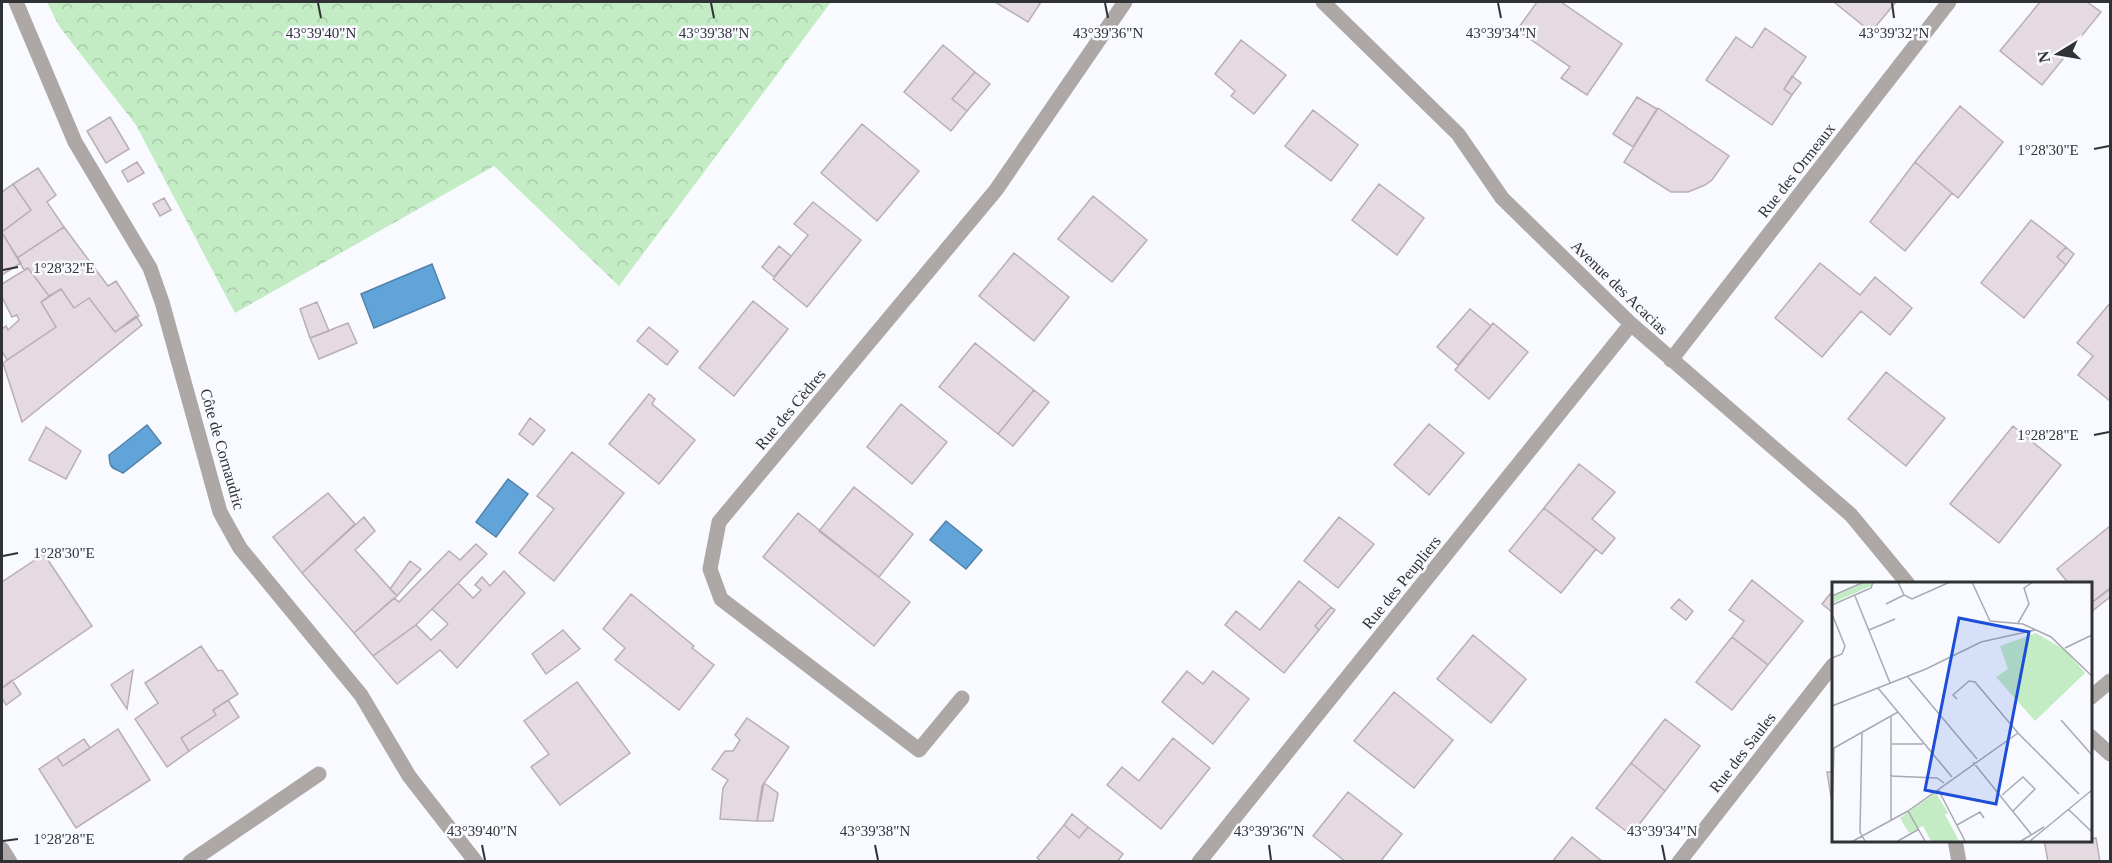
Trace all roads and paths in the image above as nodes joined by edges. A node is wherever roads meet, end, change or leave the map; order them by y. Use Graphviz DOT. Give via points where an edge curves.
graph roads {
  1 [pos="16,2"];
  2 [pos="1125,2"];
  3 [pos="1323,2"];
  4 [pos="1949,2"];
  5 [pos="1631,324"];
  6 [pos="1671,360"];
  7 [pos="1902,582"];
  8 [pos="1832,666"];
  9 [pos="2110,681"];
  10 [pos="2091,697"];
  11 [pos="962,698"];
  12 [pos="2091,736"];
  13 [pos="2110,754"];
  14 [pos="319,774"];
  15 [pos="1955,842"];
  16 [pos="2,849"];
  17 [pos="10,861"];
  18 [pos="190,861"];
  19 [pos="476,861"];
  20 [pos="1199,861"];
  21 [pos="1679,861"];
  22 [pos="1959,861"];
  1 -- 19 [label="street, Côte de Cornaudric" via="75,142 150,268 220,512 240,548 361,695 409,776"];
  2 -- 11 [label="street, Rue des Cèdres" via="996,190 719,522 710,568 721,599 919,750"];
  3 -- 5 [label="street, Avenue des Acacias" via="1458,134 1502,198"];
  4 -- 6 [label="street, Rue des Ormeaux"];
  5 -- 6 [label="street, Avenue des Acacias"];
  5 -- 20 [label="street, Rue des Peupliers"];
  6 -- 7 [label="street, Avenue des Acacias" via="1851,515"];
  8 -- 21 [label="street, Rue des Saules"];
  9 -- 10 [label="street"];
  12 -- 13 [label="street"];
  14 -- 18 [label="street"];
  15 -- 22 [label="street"];
  16 -- 17 [label="street"];
}
